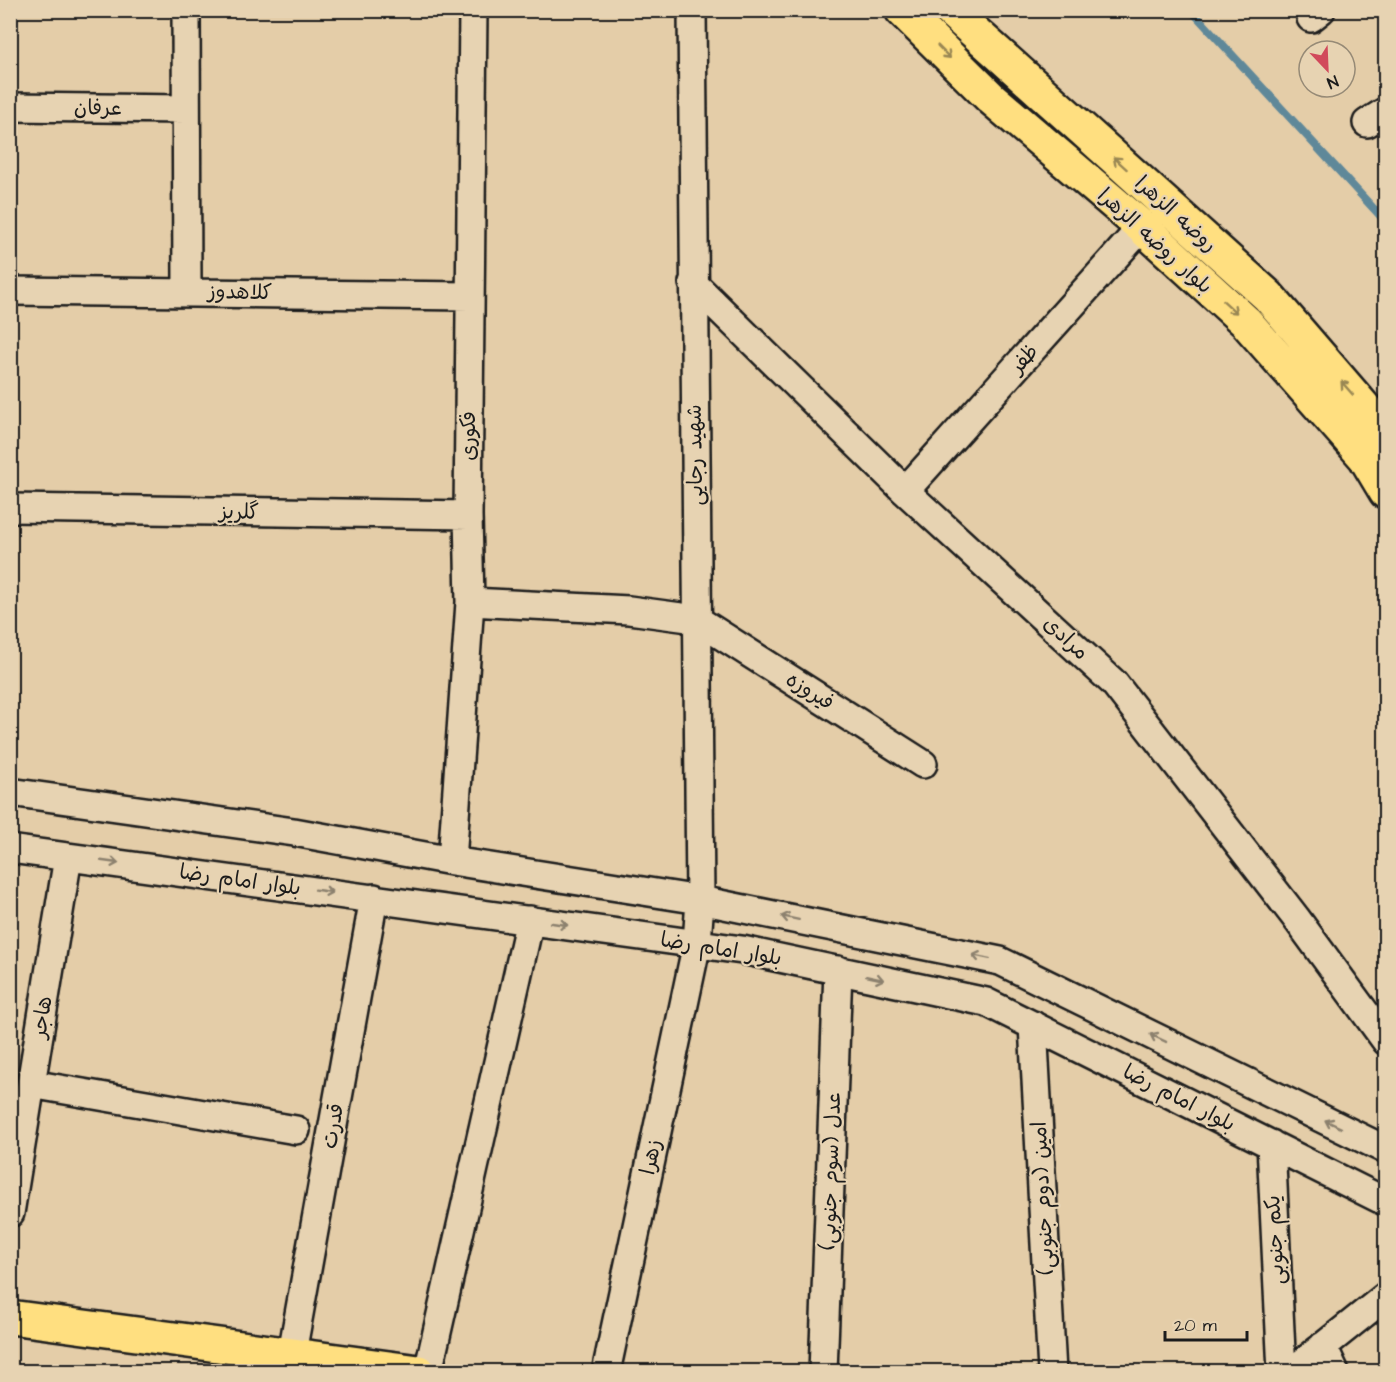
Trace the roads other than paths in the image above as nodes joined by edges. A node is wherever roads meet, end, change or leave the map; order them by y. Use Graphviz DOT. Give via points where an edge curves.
graph roads {
  1 [pos="186,10"];
  2 [pos="473,10"];
  3 [pos="692,10"];
  4 [pos="902,10"];
  5 [pos="950,10"];
  6 [pos="10,106"];
  7 [pos="186,109"];
  8 [pos="1142,227"];
  9 [pos="693,283"];
  10 [pos="10,291"];
  11 [pos="187,291"];
  12 [pos="469,296"];
  13 [pos="1379,442"];
  14 [pos="905,491"];
  15 [pos="1386,492"];
  16 [pos="10,508"];
  17 [pos="468,515"];
  18 [pos="470,602"];
  19 [pos="696,619"];
  20 [pos="923,764"];
  21 [pos="10,792"];
  22 [pos="10,849"];
  23 [pos="68,857"];
  24 [pos="452,861"];
  25 [pos="374,898"];
  26 [pos="700,900"];
  27 [pos="530,920"];
  28 [pos="696,943"];
  29 [pos="838,970"];
  30 [pos="1033,1025"];
  31 [pos="1386,1041"];
  32 [pos="31,1084"];
  33 [pos="296,1130"];
  34 [pos="1271,1144"];
  35 [pos="1386,1150"];
  36 [pos="1386,1202"];
  37 [pos="10,1214"];
  38 [pos="1386,1296"];
  39 [pos="10,1317"];
  40 [pos="1323,1346"];
  41 [pos="300,1360"];
  42 [pos="419,1371"];
  43 [pos="428,1371"];
  44 [pos="606,1371"];
  45 [pos="823,1371"];
  46 [pos="1052,1371"];
  47 [pos="1282,1371"];
  48 [pos="1291,1371"];
  49 [pos="1335,1371"];
  1 -- 7 [label="street"];
  2 -- 12 [label="street, فکوری"];
  3 -- 9 [label="street, شهید رجایی"];
  4 -- 8 [label="main road, بلوار روضه الزهرا, one-way" via="990,97"];
  13 -- 5 [label="main road, روضه الزهرا, one-way" via="1268,296"];
  6 -- 7 [label="street, عرفان"];
  7 -- 11 [label="street"];
  8 -- 13 [label="main road, بلوار روضه الزهرا, one-way"];
  8 -- 14 [label="street, ظفر"];
  9 -- 14 [label="street, مرادی"];
  9 -- 19 [label="street, شهید رجایی"];
  10 -- 11 [label="street, کلاهدوز"];
  11 -- 12 [label="street, کلاهدوز"];
  12 -- 17 [label="street, فکوری"];
  13 -- 15 [label="main road, بلوار روضه الزهرا"];
  14 -- 31 [label="street, مرادی" via="1114,683"];
  16 -- 17 [label="street, گلریز"];
  17 -- 18 [label="street, فکوری"];
  18 -- 19 [label="street" via="629,610"];
  18 -- 24 [label="street, فکوری"];
  19 -- 20 [label="street, فیروزه"];
  19 -- 26 [label="street, شهید رجایی"];
  21 -- 24 [label="street, بلوار امام رضا" via="294,832"];
  22 -- 23 [label="street, بلوار امام رضا"];
  23 -- 25 [label="street, بلوار امام رضا, one-way"];
  23 -- 32 [label="street, هاجر"];
  24 -- 26 [label="street, بلوار امام رضا"];
  25 -- 27 [label="street, بلوار امام رضا"];
  25 -- 41 [label="street, قدرت"];
  26 -- 28 [label="street, زهرا"];
  35 -- 26 [label="street, بلوار امام رضا, one-way" via="1000,961"];
  27 -- 28 [label="street, بلوار امام رضا, one-way"];
  27 -- 43 [label="street"];
  28 -- 29 [label="street, بلوار امام رضا"];
  28 -- 44 [label="street, زهرا"];
  29 -- 30 [label="street, بلوار امام رضا, one-way" via="986,1002"];
  29 -- 45 [label="street, عدل (سوم جنوبی)"];
  30 -- 34 [label="street, بلوار امام رضا"];
  30 -- 46 [label="street, امین (دوم جنوبی)"];
  32 -- 33 [label="street"];
  32 -- 37 [label="street, هاجر"];
  34 -- 36 [label="street, بلوار امام رضا"];
  34 -- 47 [label="street, یکم جنوبی"];
  38 -- 40 [label="street"];
  39 -- 41 [label="main road"];
  40 -- 48 [label="street"];
  40 -- 49 [label="street"];
  41 -- 42 [label="main road"];
}
